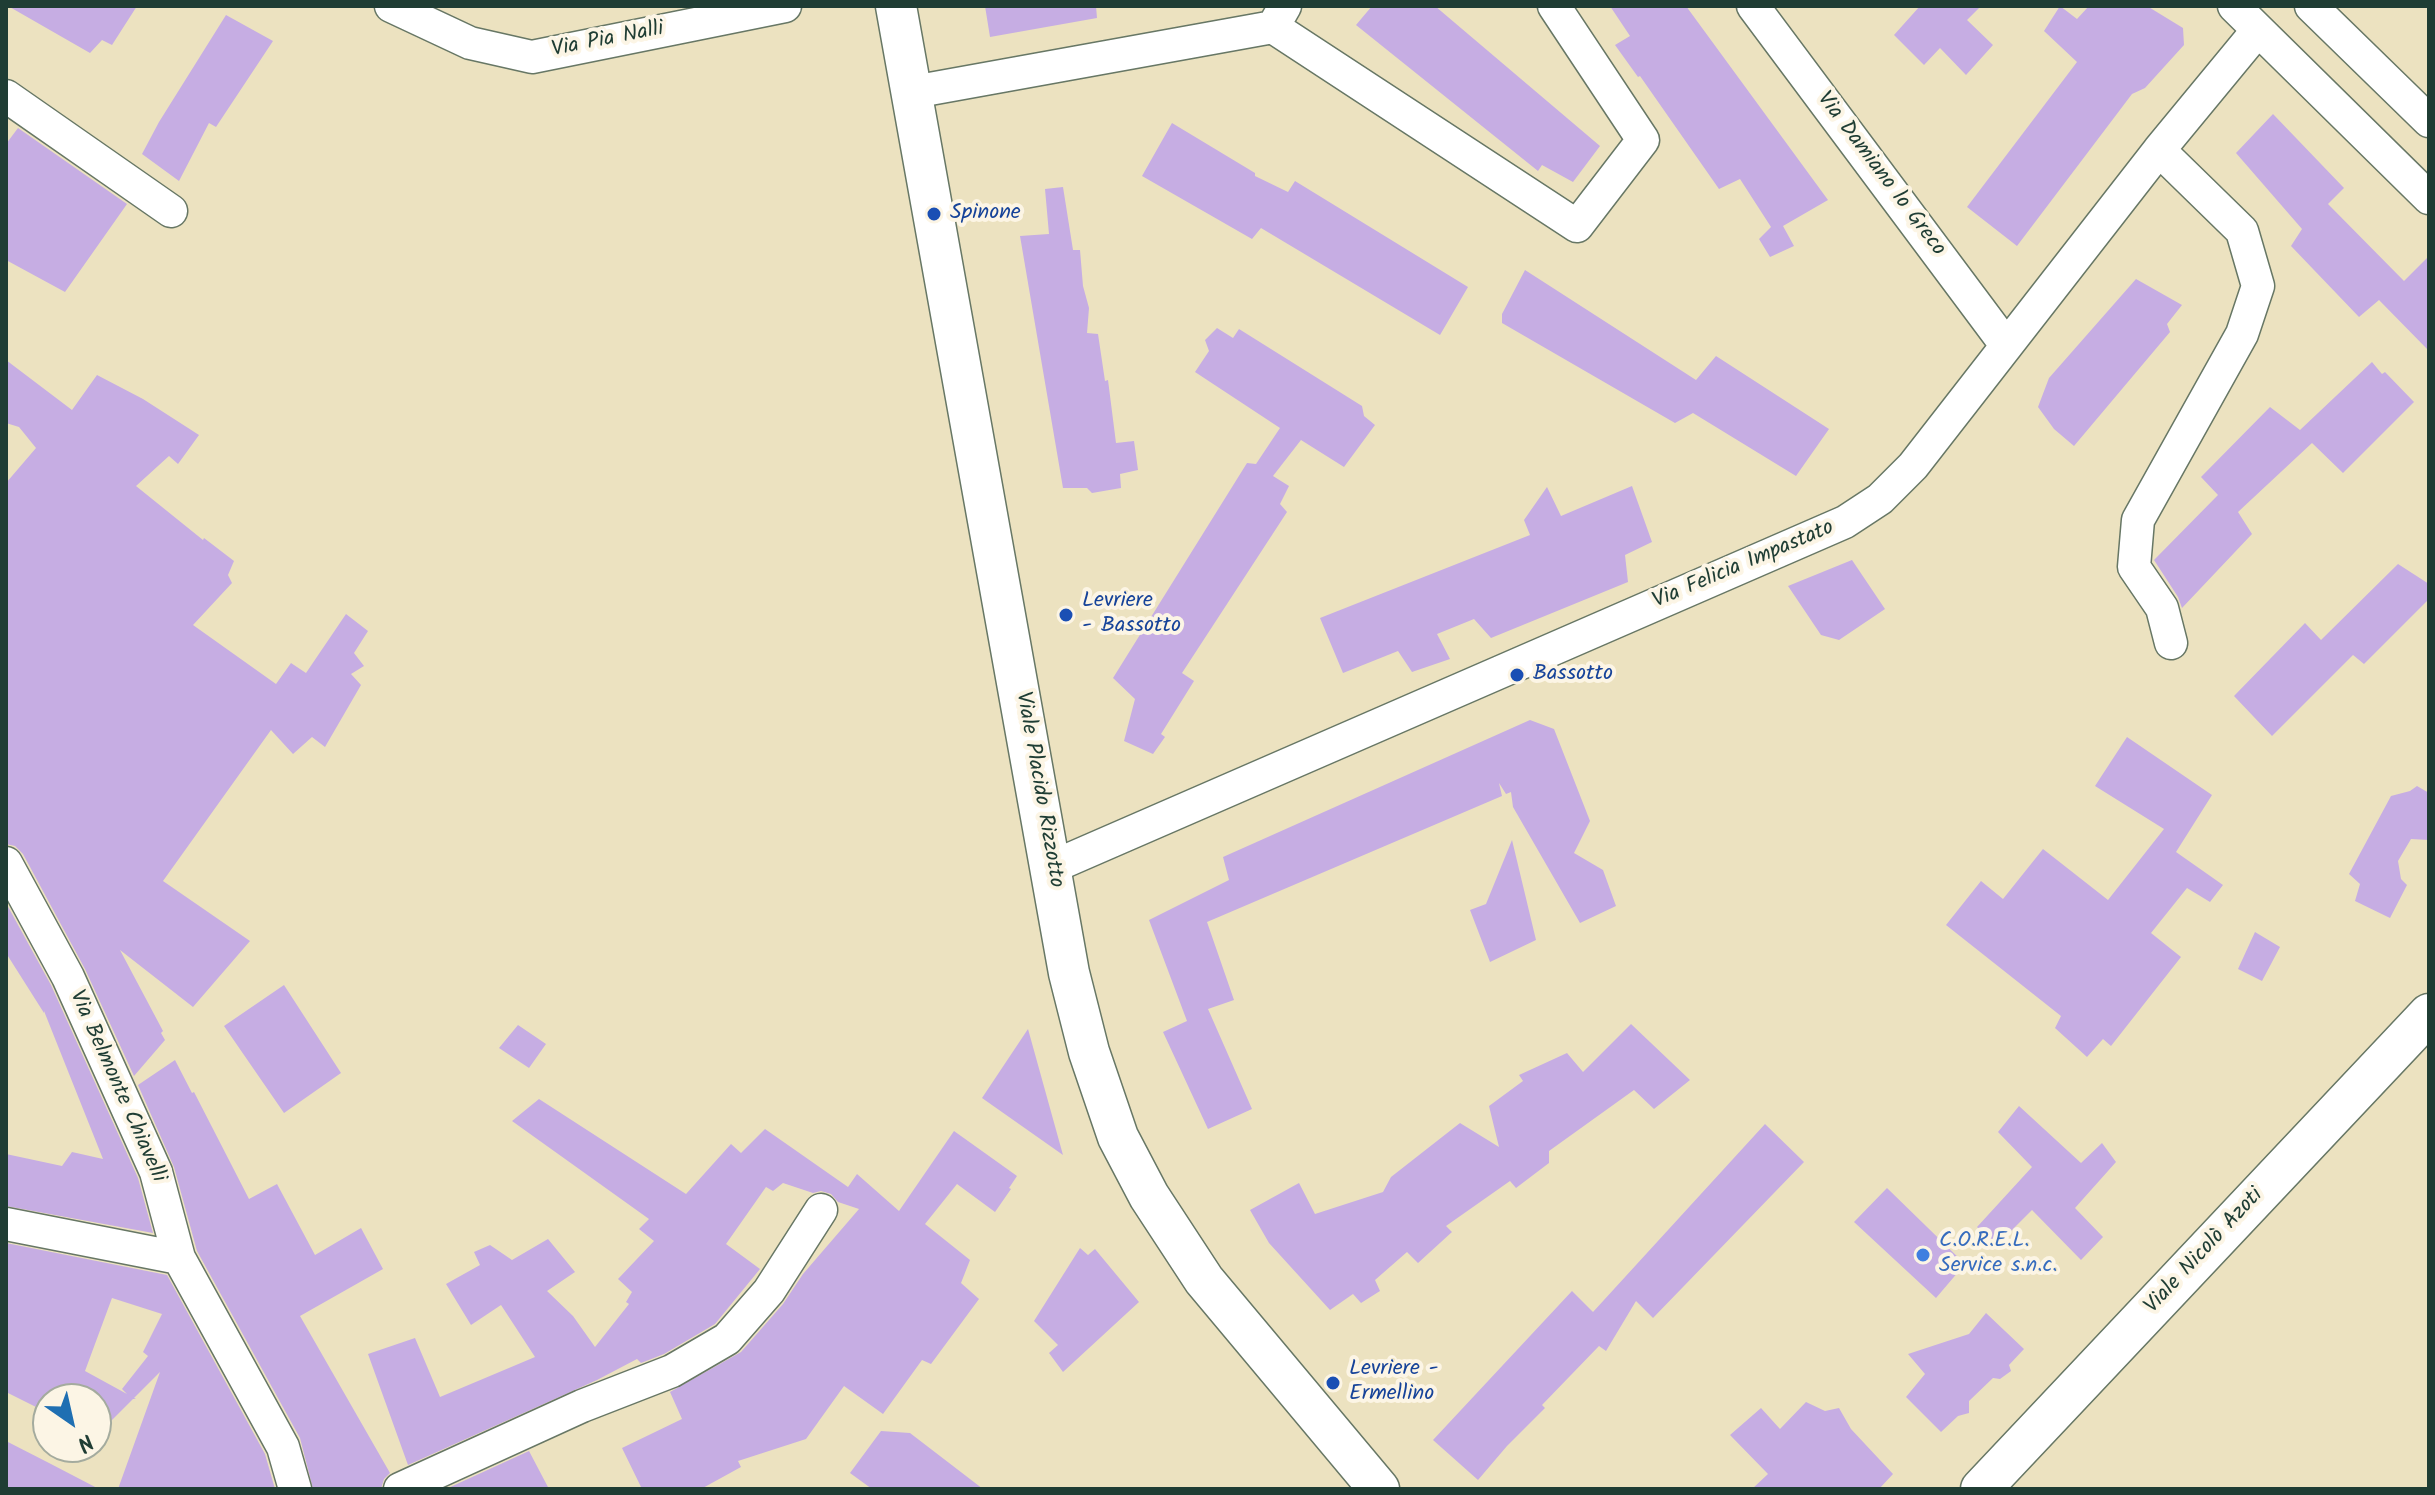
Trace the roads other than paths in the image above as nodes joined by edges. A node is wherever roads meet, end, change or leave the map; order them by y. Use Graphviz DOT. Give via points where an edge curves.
graph roads {
  1 [pos="391,6"];
  2 [pos="785,6"];
  3 [pos="896,6"];
  4 [pos="1554,6"];
  5 [pos="1753,6"];
  6 [pos="2234,6"];
  7 [pos="2311,6"];
  8 [pos="1279,16"];
  9 [pos="2258,30"];
  10 [pos="913,92"];
  11 [pos="6,96"];
  12 [pos="2429,121"];
  13 [pos="2159,150"];
  14 [pos="2429,198"];
  15 [pos="171,211"];
  16 [pos="2006,345"];
  17 [pos="2171,643"];
  18 [pos="6,863"];
  19 [pos="1052,867"];
  20 [pos="2429,1014"];
  21 [pos="821,1210"];
  22 [pos="6,1224"];
  23 [pos="179,1258"];
  24 [pos="295,1489"];
  25 [pos="400,1489"];
  26 [pos="1379,1489"];
  27 [pos="1981,1489"];
  1 -- 2 [label="street, Via Pia Nalli" via="470,43 532,57"];
  3 -- 10 [label="street, Viale Placido Rizzotto"];
  4 -- 8 [label="street" via="1643,140 1577,226"];
  5 -- 16 [label="street, Via Damiano lo Greco"];
  6 -- 9 [label="street"];
  7 -- 12 [label="street"];
  8 -- 10 [label="street"];
  9 -- 13 [label="street, Via Felicia Impastato"];
  9 -- 14 [label="street"];
  10 -- 19 [label="street, Viale Placido Rizzotto"];
  11 -- 15 [label="street"];
  13 -- 16 [label="street, Via Felicia Impastato"];
  13 -- 17 [label="street" via="2242,231 2258,286 2242,334 2138,520 2134,567 2162,608"];
  16 -- 19 [label="street, Via Felicia Impastato" via="1913,466 1880,499 1845,522"];
  18 -- 23 [label="street, Via Belmonte Chiavelli" via="68,977 156,1172"];
  19 -- 26 [label="street, Viale Placido Rizzotto" via="1069,973 1089,1052 1118,1137 1149,1196 1204,1280"];
  20 -- 27 [label="street, Viale Nicolò Azoti"];
  21 -- 25 [label="street" via="769,1291 727,1339 672,1371"];
  22 -- 23 [label="street"];
  23 -- 24 [label="street, Via Belmonte Chiavelli" via="283,1447"];
}
